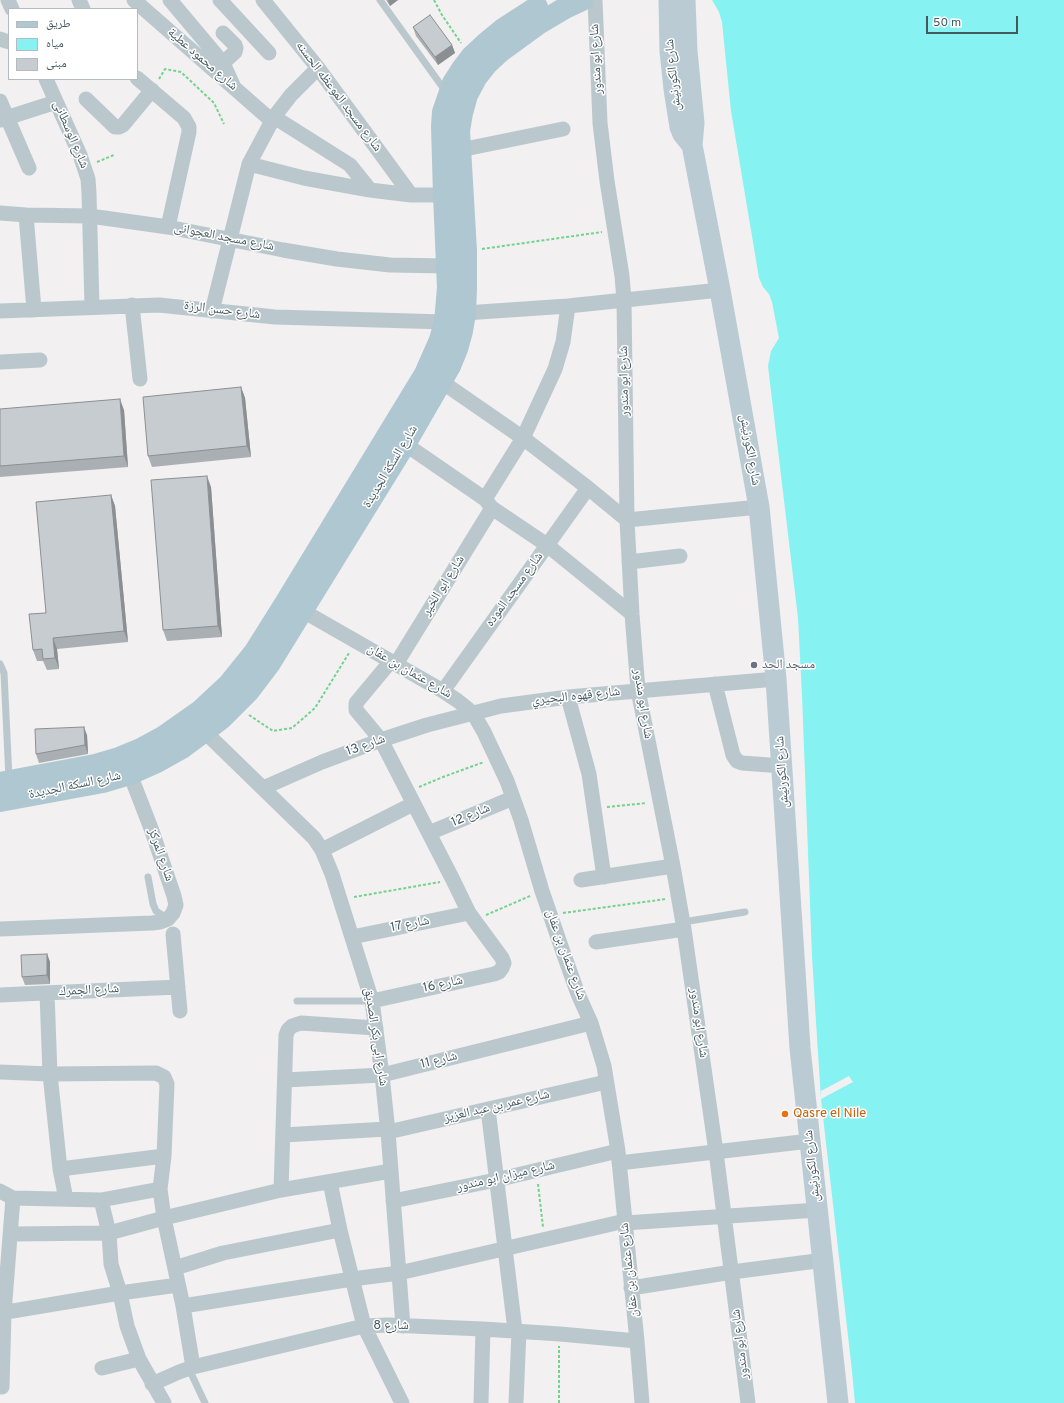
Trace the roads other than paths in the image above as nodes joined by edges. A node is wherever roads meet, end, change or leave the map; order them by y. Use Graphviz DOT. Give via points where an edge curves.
graph roads {
  1 [pos="134,0"];
  2 [pos="170,0"];
  3 [pos="220,0"];
  4 [pos="263,0"];
  5 [pos="380,0"];
  6 [pos="549,0"];
  7 [pos="582,0"];
  8 [pos="594,0"];
  9 [pos="669,0"];
  10 [pos="685,0"];
  11 [pos="223,33"];
  12 [pos="269,52"];
  13 [pos="223,63"];
  14 [pos="318,68"];
  15 [pos="138,79"];
  16 [pos="46,80"];
  17 [pos="233,88"];
  18 [pos="152,90"];
  19 [pos="448,95"];
  20 [pos="86,98"];
  21 [pos="0,101"];
  22 [pos="56,102"];
  23 [pos="273,118"];
  24 [pos="4,119"];
  25 [pos="563,129"];
  26 [pos="692,145"];
  27 [pos="460,150"];
  28 [pos="249,164"];
  29 [pos="29,168"];
  30 [pos="370,190"];
  31 [pos="411,195"];
  32 [pos="444,195"];
  33 [pos="0,213"];
  34 [pos="26,215"];
  35 [pos="90,216"];
  36 [pos="168,227"];
  37 [pos="230,240"];
  38 [pos="448,266"];
  39 [pos="720,290"];
  40 [pos="624,300"];
  41 [pos="132,305"];
  42 [pos="568,306"];
  43 [pos="92,307"];
  44 [pos="34,310"];
  45 [pos="0,311"];
  46 [pos="212,311"];
  47 [pos="465,313"];
  48 [pos="445,322"];
  49 [pos="40,360"];
  50 [pos="0,362"];
  51 [pos="140,379"];
  52 [pos="442,382"];
  53 [pos="523,438"];
  54 [pos="405,444"];
  55 [pos="588,488"];
  56 [pos="488,504"];
  57 [pos="759,507"];
  58 [pos="626,520"];
  59 [pos="547,544"];
  60 [pos="680,556"];
  61 [pos="629,562"];
  62 [pos="303,612"];
  63 [pos="632,614"];
  64 [pos="394,663"];
  65 [pos="0,664"];
  66 [pos="776,679"];
  67 [pos="715,684"];
  68 [pos="638,690"];
  69 [pos="443,691"];
  70 [pos="568,697"];
  71 [pos="473,713"];
  72 [pos="205,732"];
  73 [pos="381,740"];
  74 [pos="783,766"];
  75 [pos="130,774"];
  76 [pos="4,782"];
  77 [pos="263,788"];
  78 [pos="410,798"];
  79 [pos="513,798"];
  80 [pos="0,801"];
  81 [pos="429,833"];
  82 [pos="322,850"];
  83 [pos="673,866"];
  84 [pos="148,877"];
  85 [pos="604,877"];
  86 [pos="581,880"];
  87 [pos="745,912"];
  88 [pos="471,917"];
  89 [pos="168,919"];
  90 [pos="684,925"];
  91 [pos="0,929"];
  92 [pos="173,934"];
  93 [pos="352,937"];
  94 [pos="596,942"];
  95 [pos="178,987"];
  96 [pos="47,993"];
  97 [pos="0,995"];
  98 [pos="297,1001"];
  99 [pos="372,1001"];
  100 [pos="180,1011"];
  101 [pos="591,1023"];
  102 [pos="376,1028"];
  103 [pos="0,1072"];
  104 [pos="50,1074"];
  105 [pos="382,1075"];
  106 [pos="284,1080"];
  107 [pos="606,1082"];
  108 [pos="488,1109"];
  109 [pos="388,1131"];
  110 [pos="283,1135"];
  111 [pos="810,1141"];
  112 [pos="716,1152"];
  113 [pos="164,1156"];
  114 [pos="618,1157"];
  115 [pos="60,1169"];
  116 [pos="391,1171"];
  117 [pos="496,1180"];
  118 [pos="330,1182"];
  119 [pos="160,1189"];
  120 [pos="281,1190"];
  121 [pos="7,1194"];
  122 [pos="66,1199"];
  123 [pos="101,1200"];
  124 [pos="393,1201"];
  125 [pos="818,1210"];
  126 [pos="725,1216"];
  127 [pos="164,1218"];
  128 [pos="625,1222"];
  129 [pos="340,1230"];
  130 [pos="109,1233"];
  131 [pos="6,1243"];
  132 [pos="505,1249"];
  133 [pos="824,1260"];
  134 [pos="175,1268"];
  135 [pos="732,1272"];
  136 [pos="399,1273"];
  137 [pos="352,1279"];
  138 [pos="178,1285"];
  139 [pos="631,1288"];
  140 [pos="120,1293"];
  141 [pos="183,1306"];
  142 [pos="2,1313"];
  143 [pos="364,1326"];
  144 [pos="403,1326"];
  145 [pos="483,1328"];
  146 [pos="517,1330"];
  147 [pos="637,1341"];
  148 [pos="139,1359"];
  149 [pos="102,1368"];
  150 [pos="191,1368"];
  151 [pos="152,1384"];
  152 [pos="2,1387"];
  153 [pos="164,1403"];
  154 [pos="205,1403"];
  155 [pos="402,1403"];
  156 [pos="481,1403"];
  157 [pos="516,1403"];
  158 [pos="642,1403"];
  159 [pos="748,1403"];
  160 [pos="838,1403"];
  1 -- 17 [label="street, شارع محمود عطية"];
  2 -- 13 [label="street"];
  3 -- 12 [label="street"];
  4 -- 14 [label="street, شارع مسجد الموعظه الحسنه"];
  5 -- 19 [label="lane"];
  6 -- 19 [label="main road, شارع السكة الجديدة" via="503,29 472,56"];
  7 -- 27 [label="main road, شارع السكة الجديدة" via="538,24 500,51 476,78 463,107 459,131"];
  8 -- 40 [label="street, شارع ابو مندور" via="600,124"];
  9 -- 26 [label="main road, شارع الكورنيش" via="670,51 680,127"];
  10 -- 26 [label="main road, شارع الكورنيش" via="694,124"];
  11 -- 13 [label="street" via="236,48"];
  13 -- 17 [label="street"];
  14 -- 23 [label="street" via="291,95"];
  14 -- 31 [label="street, شارع مسجد الموعظه الحسنه"];
  15 -- 18 [label="street"];
  16 -- 22 [label="street, شارع الوسطانى"];
  17 -- 23 [label="street, شارع محمود عطية"];
  18 -- 20 [label="street" via="119,127 115,127"];
  18 -- 36 [label="street" via="184,118 189,132"];
  19 -- 32 [label="main road, شارع السكة الجديدة" via="442,126"];
  21 -- 24 [label="street"];
  22 -- 24 [label="street"];
  22 -- 35 [label="street, شارع الوسطانى" via="84,167"];
  23 -- 28 [label="street"];
  23 -- 30 [label="street, شارع محمود عطية" via="350,165"];
  24 -- 29 [label="street"];
  25 -- 27 [label="street"];
  26 -- 39 [label="main road, شارع الكورنيش"];
  27 -- 47 [label="main road, شارع السكة الجديدة" via="466,251"];
  28 -- 30 [label="street" via="304,178"];
  28 -- 37 [label="street"];
  30 -- 31 [label="street"];
  31 -- 32 [label="street"];
  32 -- 38 [label="main road, شارع السكة الجديدة"];
  33 -- 34 [label="street, شارع مسجد العجوانى"];
  34 -- 35 [label="street, شارع مسجد العجوانى"];
  34 -- 44 [label="street"];
  35 -- 36 [label="street, شارع مسجد العجوانى"];
  35 -- 43 [label="street, شارع الوسطانى"];
  36 -- 37 [label="street, شارع مسجد العجوانى"];
  37 -- 38 [label="street, شارع مسجد العجوانى" via="337,259 390,265"];
  37 -- 46 [label="street"];
  38 -- 48 [label="main road, شارع السكة الجديدة"];
  39 -- 40 [label="street"];
  39 -- 57 [label="main road, شارع الكورنيش"];
  40 -- 42 [label="street"];
  40 -- 58 [label="street, شارع ابو مندور"];
  41 -- 43 [label="street, شارع حسن الرزة"];
  41 -- 46 [label="street, شارع حسن الرزة" via="186,307"];
  41 -- 51 [label="street"];
  42 -- 47 [label="street"];
  42 -- 53 [label="street, شارع ابو الخير" via="563,342 555,369"];
  43 -- 44 [label="street, شارع حسن الرزة"];
  44 -- 45 [label="street, شارع حسن الرزة"];
  46 -- 48 [label="street, شارع حسن الرزة" via="275,317"];
  47 -- 52 [label="main road, شارع السكة الجديدة" via="457,349"];
  48 -- 76 [label="main road, شارع السكة الجديدة" via="433,358 421,381 282,609 254,653 210,703 163,737 119,758"];
  49 -- 50 [label="street"];
  52 -- 53 [label="street"];
  52 -- 54 [label="main road, شارع السكة الجديدة"];
  53 -- 55 [label="street"];
  53 -- 56 [label="street, شارع ابو الخير"];
  54 -- 56 [label="street"];
  54 -- 62 [label="main road, شارع السكة الجديدة"];
  55 -- 58 [label="street"];
  55 -- 59 [label="street, شارع مسجد الموده"];
  56 -- 59 [label="street"];
  56 -- 64 [label="street, شارع ابو الخير"];
  57 -- 58 [label="street"];
  57 -- 66 [label="main road, شارع الكورنيش"];
  58 -- 61 [label="street, شارع ابو مندور"];
  59 -- 63 [label="street"];
  59 -- 69 [label="street, شارع مسجد الموده"];
  60 -- 61 [label="street"];
  61 -- 63 [label="street, شارع ابو مندور"];
  62 -- 64 [label="street, شارع عثمان بن عفان"];
  62 -- 72 [label="main road, شارع السكة الجديدة" via="248,692"];
  63 -- 68 [label="street, شارع ابو مندور"];
  64 -- 69 [label="street, شارع عثمان بن عفان"];
  64 -- 73 [label="street, شارع ابو الخير" via="355,707"];
  65 -- 76 [label="lane" via="4,673"];
  66 -- 67 [label="street, شارع قهوه البحيري"];
  66 -- 74 [label="main road, شارع الكورنيش"];
  67 -- 68 [label="street, شارع قهوه البحيري"];
  67 -- 74 [label="street" via="733,755 737,760 742,763"];
  68 -- 70 [label="street, شارع قهوه البحيري"];
  68 -- 83 [label="street, شارع ابو مندور"];
  69 -- 71 [label="street, شارع عثمان بن عفان"];
  70 -- 71 [label="street, شارع قهوه البحيري"];
  70 -- 85 [label="street" via="589,774"];
  71 -- 73 [label="street, شارع 13"];
  71 -- 79 [label="street, شارع عثمان بن عفان" via="497,758"];
  72 -- 75 [label="main road, شارع السكة الجديدة" via="157,762"];
  72 -- 77 [label="street, شارع ابى بكر الصديق"];
  73 -- 77 [label="street, شارع 13"];
  73 -- 78 [label="street"];
  74 -- 111 [label="main road, شارع الكورنيش" via="800,1048"];
  75 -- 80 [label="main road, شارع السكة الجديدة" via="103,782"];
  75 -- 89 [label="street, شارع المركز" via="174,896 176,905"];
  77 -- 82 [label="street, شارع ابى بكر الصديق" via="305,828"];
  78 -- 81 [label="street"];
  78 -- 82 [label="street"];
  79 -- 81 [label="street, شارع 12"];
  79 -- 101 [label="street, شارع عثمان بن عفان" via="542,891"];
  81 -- 88 [label="street"];
  82 -- 93 [label="street, شارع ابى بكر الصديق"];
  83 -- 85 [label="street"];
  83 -- 90 [label="street, شارع ابو مندور"];
  84 -- 89 [label="lane" via="156,911"];
  85 -- 86 [label="street"];
  87 -- 90 [label="lane"];
  88 -- 93 [label="street, شارع 17"];
  88 -- 99 [label="street, شارع 16" via="502,958 504,963 499,972"];
  89 -- 91 [label="street" via="152,923"];
  90 -- 94 [label="street"];
  90 -- 112 [label="street, شارع ابو مندور"];
  92 -- 95 [label="street"];
  93 -- 99 [label="street, شارع ابى بكر الصديق"];
  95 -- 96 [label="street, شارع الجمرك"];
  95 -- 100 [label="street"];
  96 -- 97 [label="street, شارع الجمرك"];
  96 -- 104 [label="street"];
  98 -- 99 [label="lane"];
  99 -- 102 [label="street, شارع ابى بكر الصديق"];
  101 -- 105 [label="street, شارع 11"];
  101 -- 107 [label="street, شارع عثمان بن عفان"];
  102 -- 105 [label="street, شارع ابى بكر الصديق"];
  102 -- 106 [label="street" via="301,1023 292,1026 286,1035"];
  103 -- 104 [label="street"];
  104 -- 113 [label="street" via="156,1073 164,1077 167,1084"];
  104 -- 115 [label="street"];
  105 -- 106 [label="street, شارع 11"];
  105 -- 109 [label="street, شارع ابى بكر الصديق"];
  106 -- 110 [label="street"];
  107 -- 108 [label="street, شارع عمر بن عبد العزيز"];
  107 -- 114 [label="street, شارع عثمان بن عفان"];
  108 -- 109 [label="street, شارع عمر بن عبد العزيز"];
  108 -- 117 [label="street"];
  109 -- 110 [label="street, شارع عمر بن عبد العزيز"];
  109 -- 116 [label="street, شارع ابى بكر الصديق"];
  110 -- 120 [label="street"];
  111 -- 112 [label="street, شارع ميزان ابو مندور"];
  111 -- 125 [label="main road, شارع الكورنيش"];
  112 -- 114 [label="street, شارع ميزان ابو مندور"];
  112 -- 126 [label="street, شارع ابو مندور"];
  113 -- 115 [label="street"];
  113 -- 119 [label="street"];
  114 -- 117 [label="street, شارع ميزان ابو مندور" via="536,1170"];
  114 -- 128 [label="street, شارع عثمان بن عفان"];
  115 -- 122 [label="street"];
  116 -- 118 [label="street"];
  116 -- 124 [label="street, شارع ابى بكر الصديق"];
  117 -- 124 [label="street, شارع ميزان ابو مندور"];
  117 -- 132 [label="street"];
  118 -- 120 [label="street"];
  118 -- 129 [label="street"];
  119 -- 123 [label="street"];
  119 -- 127 [label="street"];
  120 -- 127 [label="street"];
  121 -- 122 [label="street"];
  121 -- 131 [label="street"];
  122 -- 123 [label="street"];
  123 -- 130 [label="street"];
  124 -- 136 [label="street, شارع ابى بكر الصديق"];
  125 -- 126 [label="street"];
  125 -- 133 [label="main road, شارع الكورنيش"];
  126 -- 128 [label="street"];
  126 -- 135 [label="street, شارع ابو مندور"];
  127 -- 130 [label="street"];
  127 -- 134 [label="street"];
  128 -- 132 [label="street"];
  128 -- 139 [label="street, شارع عثمان بن عفان"];
  129 -- 134 [label="street" via="223,1253"];
  129 -- 137 [label="street"];
  130 -- 131 [label="street"];
  130 -- 140 [label="street" via="112,1264"];
  131 -- 142 [label="street"];
  132 -- 136 [label="street"];
  132 -- 146 [label="street"];
  133 -- 135 [label="street"];
  133 -- 160 [label="main road, شارع الكورنيش"];
  134 -- 138 [label="street"];
  135 -- 139 [label="street"];
  135 -- 159 [label="street, شارع ابو مندور"];
  136 -- 137 [label="street"];
  136 -- 144 [label="street, شارع ابى بكر الصديق"];
  137 -- 141 [label="street"];
  137 -- 143 [label="street"];
  138 -- 140 [label="street"];
  138 -- 141 [label="street"];
  139 -- 147 [label="street, شارع عثمان بن عفان"];
  140 -- 142 [label="street"];
  140 -- 148 [label="street" via="127,1326"];
  141 -- 150 [label="street"];
  142 -- 152 [label="street"];
  143 -- 144 [label="street, شارع 8"];
  143 -- 150 [label="street, شارع 8"];
  143 -- 155 [label="street"];
  144 -- 145 [label="street, شارع 8"];
  145 -- 146 [label="street, شارع 8"];
  145 -- 156 [label="street"];
  146 -- 147 [label="street, شارع 8"];
  146 -- 157 [label="street"];
  147 -- 158 [label="street, شارع عثمان بن عفان"];
  148 -- 149 [label="street"];
  148 -- 151 [label="street"];
  150 -- 151 [label="street, شارع 8"];
  150 -- 154 [label="lane"];
  151 -- 153 [label="street"];
}
